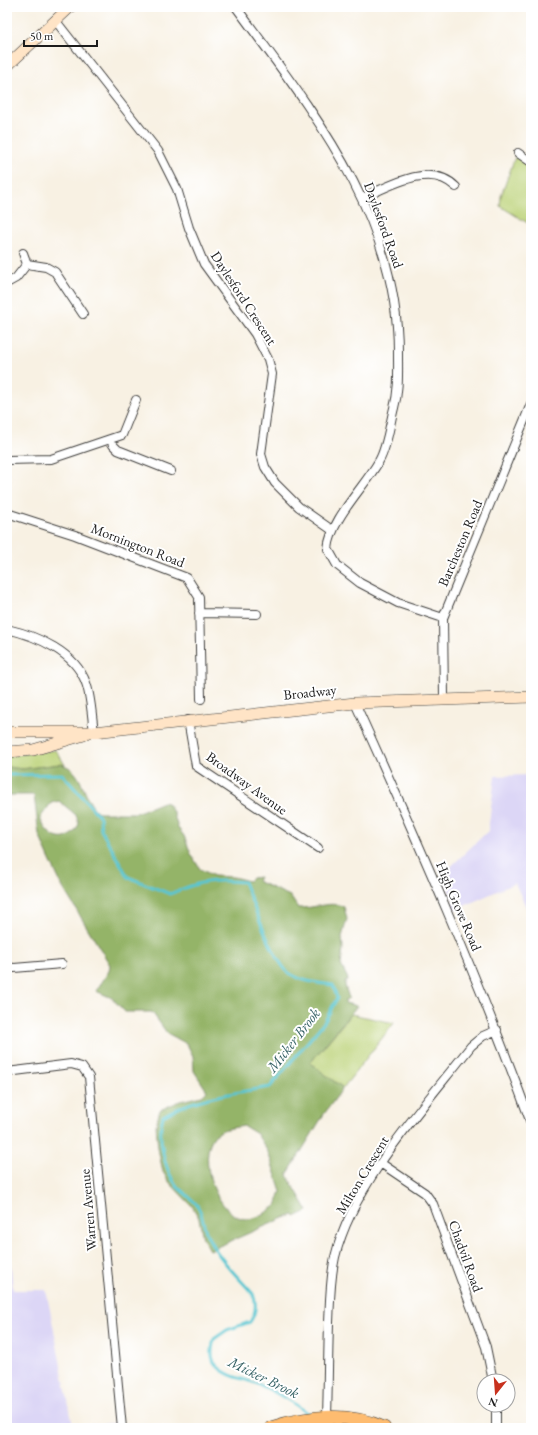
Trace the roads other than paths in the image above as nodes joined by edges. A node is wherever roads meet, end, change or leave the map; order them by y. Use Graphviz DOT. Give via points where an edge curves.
graph roads {
  1 [pos="70,7"];
  2 [pos="236,7"];
  3 [pos="55,20"];
  4 [pos="7,66"];
  5 [pos="518,153"];
  6 [pos="531,162"];
  7 [pos="456,187"];
  8 [pos="362,198"];
  9 [pos="23,253"];
  10 [pos="27,264"];
  11 [pos="7,283"];
  12 [pos="83,314"];
  13 [pos="136,400"];
  14 [pos="531,404"];
  15 [pos="111,439"];
  16 [pos="7,460"];
  17 [pos="171,471"];
  18 [pos="7,512"];
  19 [pos="332,530"];
  20 [pos="199,612"];
  21 [pos="257,614"];
  22 [pos="443,618"];
  23 [pos="7,629"];
  24 [pos="531,697"];
  25 [pos="444,698"];
  26 [pos="201,699"];
  27 [pos="355,703"];
  28 [pos="188,720"];
  29 [pos="7,732"];
  30 [pos="94,732"];
  31 [pos="7,752"];
  32 [pos="318,848"];
  33 [pos="62,964"];
  34 [pos="7,967"];
  35 [pos="497,1030"];
  36 [pos="7,1072"];
  37 [pos="531,1123"];
  38 [pos="382,1164"];
  39 [pos="491,1373"];
  40 [pos="496,1413"];
  41 [pos="325,1417"];
  42 [pos="122,1428"];
  43 [pos="274,1428"];
  44 [pos="384,1428"];
  45 [pos="496,1428"];
  1 -- 3 [label="street"];
  2 -- 8 [label="street, Daylesford Road" via="322,126"];
  3 -- 4 [label="street"];
  3 -- 19 [label="street, Daylesford Crescent" via="158,151 177,189 204,264 255,334 268,359 272,374 261,454 264,467 275,483 299,507"];
  5 -- 6 [label="street"];
  7 -- 8 [label="street" via="450,181 429,174 406,180"];
  8 -- 19 [label="street, Daylesford Road" via="384,258 398,325 398,394 380,459"];
  9 -- 10 [label="street"];
  10 -- 11 [label="street" via="16,278"];
  10 -- 12 [label="street" via="46,267 55,272"];
  13 -- 15 [label="street" via="122,435"];
  14 -- 22 [label="street, Barcheston Road"];
  15 -- 16 [label="street" via="51,459"];
  15 -- 17 [label="street" via="113,446 118,450"];
  18 -- 20 [label="street, Mornington Road" via="186,578 198,597"];
  19 -- 22 [label="street, Daylesford Road" via="328,549 337,565 360,583 398,603"];
  20 -- 21 [label="street"];
  20 -- 26 [label="street, Mornington Road"];
  22 -- 25 [label="street, Barcheston Road"];
  23 -- 30 [label="street" via="54,647 74,664 86,683"];
  24 -- 25 [label="street, Broadway"];
  25 -- 27 [label="street, Broadway"];
  27 -- 28 [label="street, Broadway"];
  27 -- 35 [label="street, High Grove Road" via="405,813"];
  28 -- 30 [label="street, Broadway"];
  28 -- 32 [label="street, Broadway Avenue" via="196,766"];
  29 -- 30 [label="street, Broadway"];
  30 -- 31 [label="street, Broadway" via="33,750"];
  33 -- 34 [label="street"];
  35 -- 37 [label="street, High Grove Road"];
  35 -- 38 [label="street, Milton Crescent" via="483,1036 471,1046"];
  36 -- 42 [label="street, Warren Avenue" via="71,1064 82,1067 89,1077"];
  38 -- 39 [label="street, Chadvil Road" via="425,1193 433,1204 486,1347"];
  38 -- 41 [label="street, Milton Crescent" via="354,1208 335,1258 330,1283"];
  40 -- 45 [label="street"];
  41 -- 43 [label="main road" via="294,1421"];
  41 -- 44 [label="main road" via="353,1420"];
}
